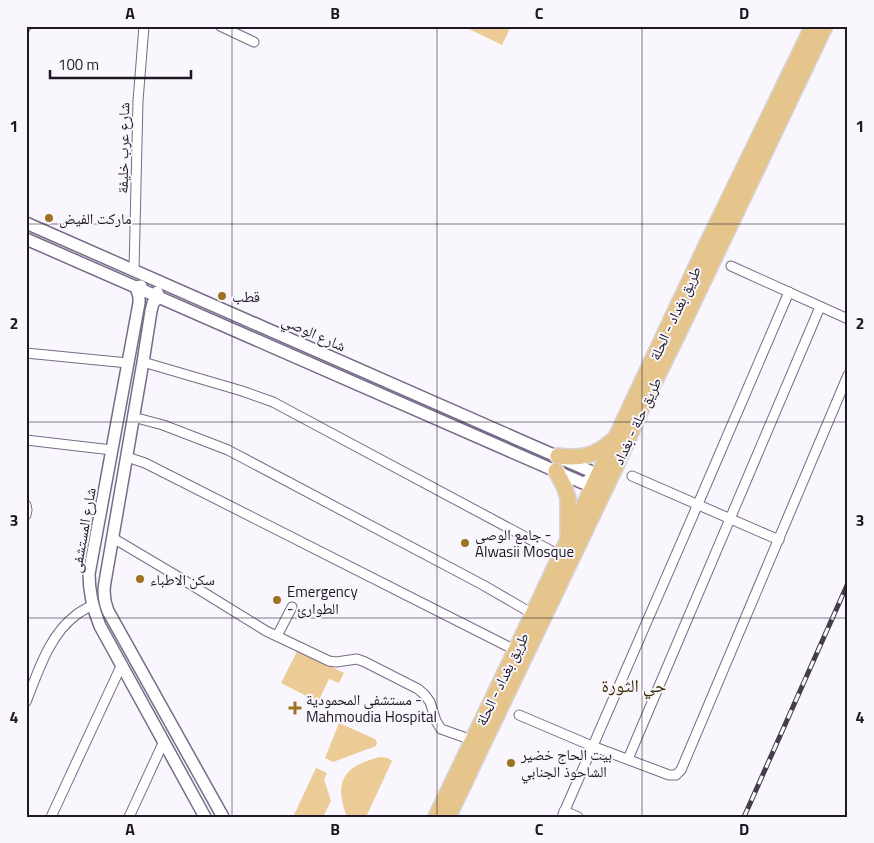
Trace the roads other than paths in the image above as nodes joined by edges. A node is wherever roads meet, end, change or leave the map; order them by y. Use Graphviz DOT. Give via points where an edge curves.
graph roads {
  1 [pos="144,26"];
  2 [pos="220,26"];
  3 [pos="812,26"];
  4 [pos="826,26"];
  5 [pos="254,42"];
  6 [pos="26,222"];
  7 [pos="26,238"];
  8 [pos="731,266"];
  9 [pos="149,284"];
  10 [pos="788,292"];
  11 [pos="820,307"];
  12 [pos="137,313"];
  13 [pos="150,315"];
  14 [pos="848,319"];
  15 [pos="26,353"];
  16 [pos="143,362"];
  17 [pos="128,363"];
  18 [pos="848,375"];
  19 [pos="134,417"];
  20 [pos="615,439"];
  21 [pos="26,440"];
  22 [pos="112,450"];
  23 [pos="127,457"];
  24 [pos="557,464"];
  25 [pos="632,476"];
  26 [pos="698,504"];
  27 [pos="26,505"];
  28 [pos="26,515"];
  29 [pos="730,518"];
  30 [pos="113,538"];
  31 [pos="568,539"];
  32 [pos="779,540"];
  33 [pos="561,556"];
  34 [pos="105,601"];
  35 [pos="93,605"];
  36 [pos="292,607"];
  37 [pos="533,614"];
  38 [pos="277,636"];
  39 [pos="515,650"];
  40 [pos="122,664"];
  41 [pos="26,702"];
  42 [pos="519,715"];
  43 [pos="472,740"];
  44 [pos="164,741"];
  45 [pos="592,746"];
  46 [pos="628,759"];
  47 [pos="563,814"];
  48 [pos="51,817"];
  49 [pos="129,817"];
  50 [pos="205,817"];
  51 [pos="223,817"];
  52 [pos="436,817"];
  53 [pos="448,817"];
  54 [pos="578,817"];
  1 -- 9 [label="street, شارع عرب خليفة" via="138,101"];
  2 -- 5 [label="street"];
  3 -- 20 [label="main road, طريق بغداد - الحلة"];
  4 -- 53 [label="main road, طريق حلة - بغداد"];
  6 -- 9 [label="street, شارع الوصي"];
  7 -- 9 [label="street, شارع الوصي"];
  8 -- 10 [label="street"];
  9 -- 12 [label="street, شارع المستشفى"];
  9 -- 13 [label="street, شارع المستشفى"];
  9 -- 24 [label="street, شارع الوصي"];
  10 -- 11 [label="street"];
  10 -- 26 [label="street"];
  11 -- 14 [label="street"];
  11 -- 29 [label="street"];
  12 -- 13 [label="street" via="144,309"];
  12 -- 17 [label="street, شارع المستشفى"];
  13 -- 16 [label="street, شارع المستشفى"];
  15 -- 17 [label="street"];
  16 -- 19 [label="street, شارع المستشفى"];
  16 -- 33 [label="street" via="273,402"];
  17 -- 22 [label="street, شارع المستشفى"];
  18 -- 32 [label="street"];
  19 -- 23 [label="street, شارع المستشفى"];
  19 -- 37 [label="street" via="228,450"];
  20 -- 24 [label="main road" via="586,457"];
  20 -- 31 [label="main road, طريق بغداد - الحلة"];
  21 -- 22 [label="street"];
  22 -- 35 [label="street, شارع المستشفى" via="89,574"];
  23 -- 30 [label="street, شارع المستشفى"];
  23 -- 39 [label="street" via="145,463"];
  24 -- 24 [label="street, شارع الوصي" via="583,482 591,479 590,471"];
  24 -- 31 [label="main road" via="568,498"];
  25 -- 26 [label="street"];
  26 -- 29 [label="street"];
  26 -- 45 [label="street"];
  27 -- 28 [label="street"];
  29 -- 32 [label="street"];
  29 -- 46 [label="street"];
  30 -- 34 [label="street, شارع المستشفى" via="104,587"];
  30 -- 38 [label="street"];
  31 -- 33 [label="main road, طريق بغداد - الحلة"];
  32 -- 46 [label="street" via="680,770 676,775 669,775"];
  33 -- 37 [label="main road, طريق بغداد - الحلة"];
  34 -- 35 [label="street"];
  34 -- 51 [label="street, شارع المستشفى"];
  35 -- 40 [label="street, شارع المستشفى" via="100,626"];
  35 -- 41 [label="street" via="75,616 56,637"];
  36 -- 38 [label="street"];
  37 -- 39 [label="main road, طريق بغداد - الحلة"];
  38 -- 43 [label="street" via="329,661 356,659 365,662 418,689 430,702 441,729"];
  39 -- 43 [label="main road, طريق بغداد - الحلة"];
  40 -- 44 [label="street, شارع المستشفى"];
  40 -- 48 [label="street"];
  42 -- 45 [label="street"];
  43 -- 52 [label="main road, طريق بغداد - الحلة"];
  44 -- 49 [label="street"];
  44 -- 50 [label="street, شارع المستشفى"];
  45 -- 46 [label="street"];
  45 -- 47 [label="street"];
  47 -- 54 [label="street"];
}
